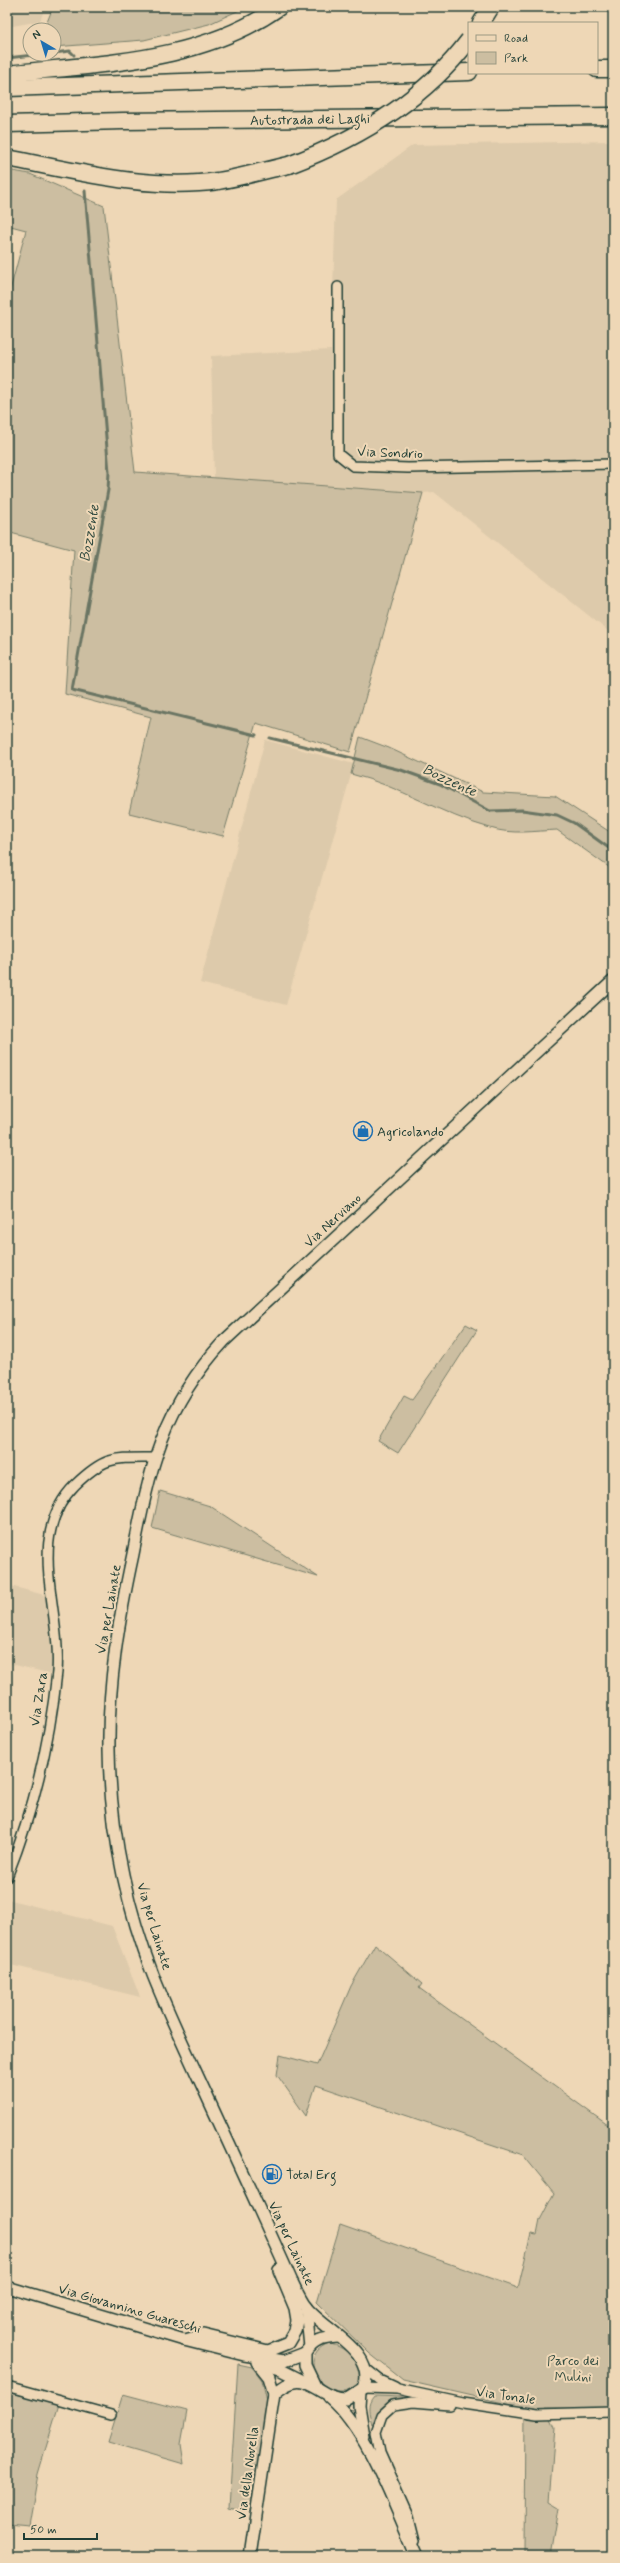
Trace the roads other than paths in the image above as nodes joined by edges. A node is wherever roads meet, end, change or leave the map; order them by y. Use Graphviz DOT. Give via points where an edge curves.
graph roads {
  1 [pos="279,7"];
  2 [pos="491,7"];
  3 [pos="482,22"];
  4 [pos="468,41"];
  5 [pos="598,69"];
  6 [pos="613,69"];
  7 [pos="468,72"];
  8 [pos="7,74"];
  9 [pos="7,88"];
  10 [pos="613,116"];
  11 [pos="7,124"];
  12 [pos="7,158"];
  13 [pos="338,287"];
  14 [pos="613,464"];
  15 [pos="613,981"];
  16 [pos="154,1458"];
  17 [pos="138,1526"];
  18 [pos="7,1877"];
  19 [pos="254,2198"];
  20 [pos="7,2288"];
  21 [pos="306,2307"];
  22 [pos="338,2337"];
  23 [pos="184,2340"];
  24 [pos="307,2350"];
  25 [pos="244,2355"];
  26 [pos="257,2362"];
  27 [pos="282,2365"];
  28 [pos="365,2368"];
  29 [pos="301,2380"];
  30 [pos="7,2386"];
  31 [pos="273,2389"];
  32 [pos="319,2389"];
  33 [pos="398,2389"];
  34 [pos="362,2390"];
  35 [pos="463,2403"];
  36 [pos="613,2412"];
  37 [pos="112,2414"];
  38 [pos="364,2439"];
  39 [pos="250,2556"];
  40 [pos="417,2556"];
  1 -- 8 [label="highway" via="226,36 173,53 63,70"];
  2 -- 3 [label="highway"];
  4 -- 12 [label="highway, bridge" via="436,76 385,117 350,138 289,165 217,181 166,183 112,178"];
  5 -- 6 [label="highway"];
  7 -- 9 [label="highway"];
  10 -- 11 [label="highway, Autostrada dei Laghi"];
  13 -- 14 [label="street, Via Sondrio" via="338,454 353,466 408,468"];
  15 -- 16 [label="street, Via Nerviano" via="224,1341 186,1389 171,1416"];
  16 -- 17 [label="street, Via Nerviano"];
  16 -- 18 [label="street, Via Zara" via="113,1459 96,1466 66,1495 52,1521 48,1558 57,1636 56,1684 34,1802"];
  17 -- 19 [label="street, Via per Lainate" via="118,1627 110,1702 110,1771 119,1853 133,1914 152,1973"];
  19 -- 21 [label="street, Via per Lainate"];
  19 -- 23 [label="street" via="255,2213 295,2308 295,2331 288,2343 268,2351 203,2335"];
  20 -- 23 [label="street, Via Giovannino Guareschi"];
  21 -- 22 [label="street, Via per Lainate"];
  21 -- 24 [label="street, Via per Lainate"];
  22 -- 24 [label="street" via="322,2338"];
  22 -- 28 [label="street" via="359,2356"];
  23 -- 25 [label="street, Via Giovannino Guareschi"];
  24 -- 27 [label="street"];
  24 -- 32 [label="street" via="305,2365"];
  25 -- 26 [label="street"];
  25 -- 27 [label="street"];
  26 -- 27 [label="street"];
  26 -- 31 [label="street" via="269,2377"];
  27 -- 29 [label="street"];
  27 -- 31 [label="street, Via della Novella"];
  28 -- 33 [label="street" via="380,2380"];
  28 -- 34 [label="street" via="367,2380"];
  29 -- 31 [label="street"];
  29 -- 32 [label="street"];
  30 -- 37 [label="street"];
  31 -- 39 [label="street, Via della Novella"];
  32 -- 34 [label="street" via="347,2400"];
  32 -- 38 [label="street" via="337,2404"];
  33 -- 34 [label="street"];
  33 -- 35 [label="street, Via Tonale"];
  34 -- 38 [label="street" via="359,2406"];
  35 -- 36 [label="street, Via Tonale" via="537,2414"];
  35 -- 40 [label="street" via="393,2404 378,2423 376,2432 380,2453 408,2516"];
  38 -- 40 [label="street"];
}
